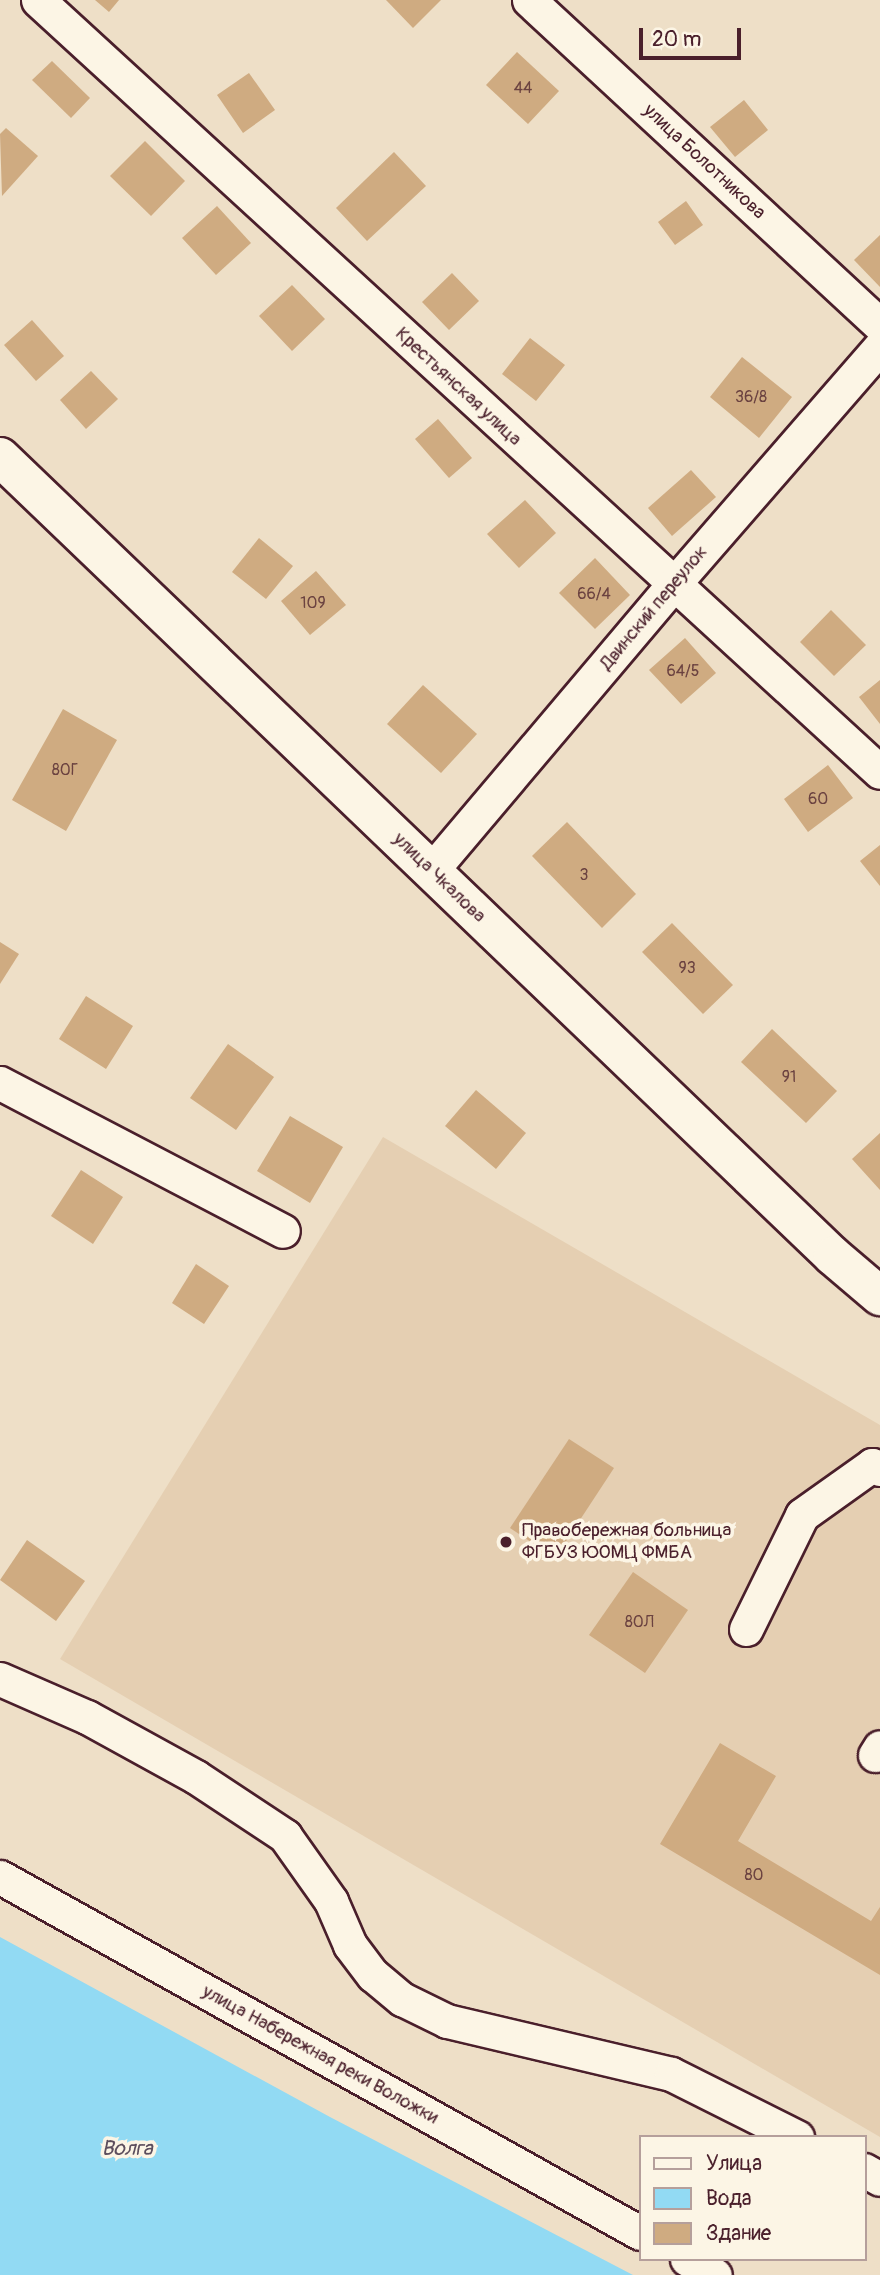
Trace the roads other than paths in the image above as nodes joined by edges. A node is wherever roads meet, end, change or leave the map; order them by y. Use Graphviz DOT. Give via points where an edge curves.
graph roads {
  1 [pos="38,0"];
  2 [pos="528,0"];
  3 [pos="880,325"];
  4 [pos="880,347"];
  5 [pos="0,457"];
  6 [pos="673,585"];
  7 [pos="880,772"];
  8 [pos="431,871"];
  9 [pos="0,1083"];
  10 [pos="283,1231"];
  11 [pos="880,1296"];
  12 [pos="880,1469"];
  13 [pos="746,1629"];
  14 [pos="0,1679"];
  15 [pos="0,1877"];
  16 [pos="793,2135"];
  17 [pos="638,2232"];
  18 [pos="690,2261"];
  19 [pos="715,2275"];
  1 -- 6 [label="street, Крестьянская улица"];
  2 -- 3 [label="street, улица Болотникова"];
  4 -- 6 [label="street, Двинский переулок"];
  5 -- 8 [label="main road, улица Чкалова"];
  6 -- 7 [label="street, Крестьянская улица"];
  6 -- 8 [label="street, Двинский переулок"];
  8 -- 11 [label="main road, улица Чкалова"];
  9 -- 10 [label="street"];
  12 -- 13 [label="street" via="872,1465 802,1515"];
  14 -- 16 [label="street" via="87,1717 196,1777 285,1836 331,1902 350,1945 373,1975 402,1999 447,2021 671,2074"];
  15 -- 17 [label="street, улица Набережная реки Воложки"];
  18 -- 19 [label="street"];
}
